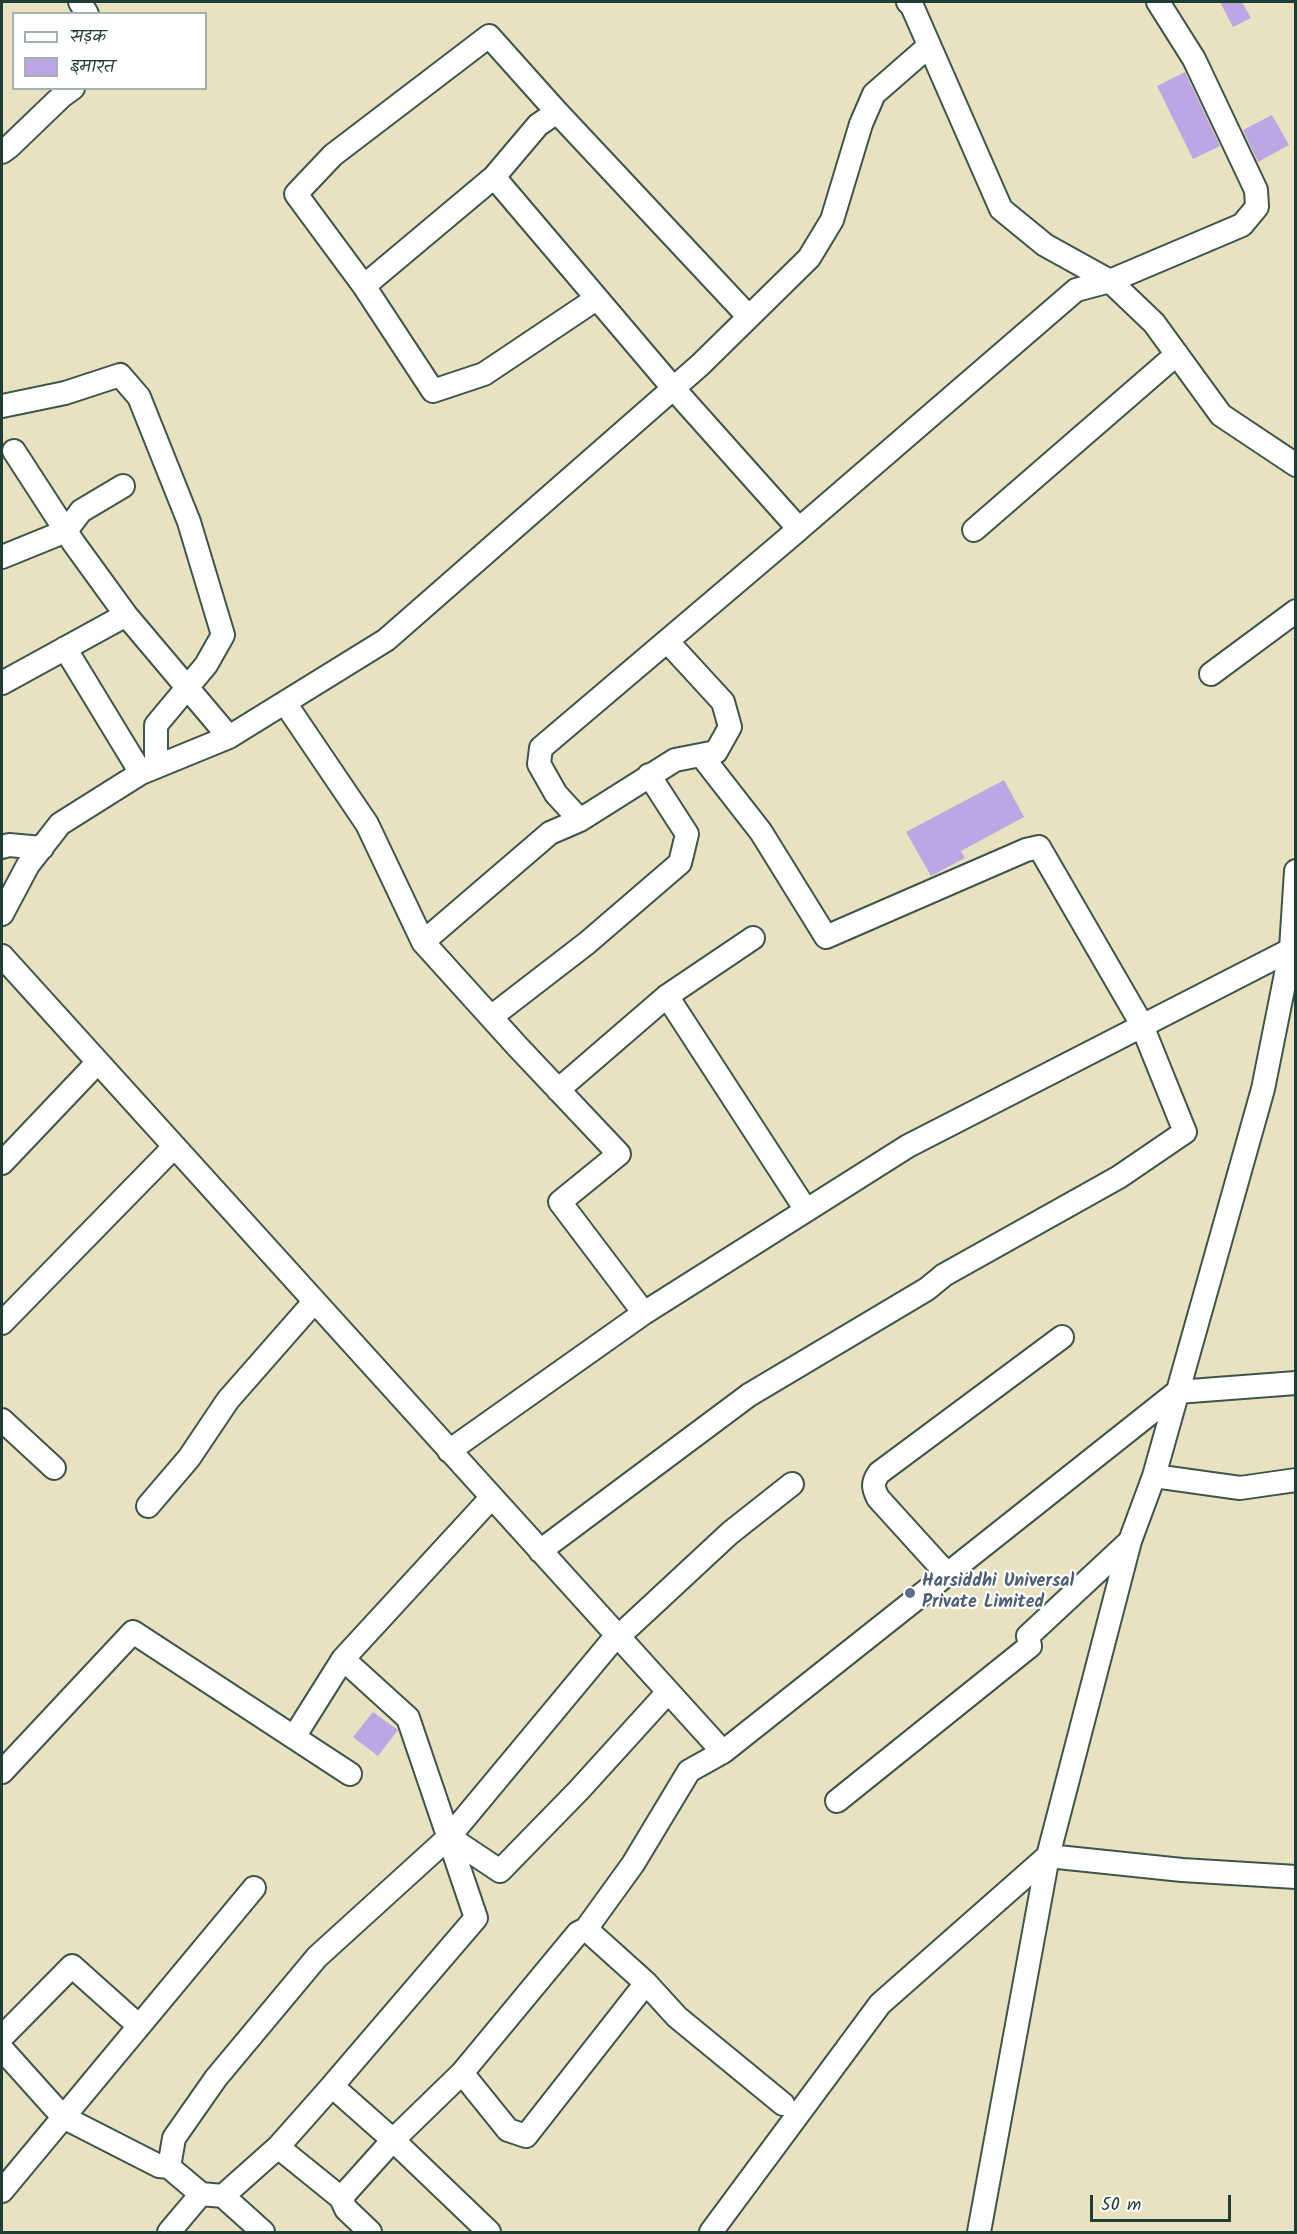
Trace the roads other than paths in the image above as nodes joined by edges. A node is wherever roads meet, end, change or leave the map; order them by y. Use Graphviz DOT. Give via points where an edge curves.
graph roads {
  1 [pos="908,2"];
  2 [pos="1158,2"];
  3 [pos="929,46"];
  4 [pos="70,90"];
  5 [pos="557,112"];
  6 [pos="2,152"];
  7 [pos="494,177"];
  8 [pos="1110,281"];
  9 [pos="364,286"];
  10 [pos="596,299"];
  11 [pos="749,317"];
  12 [pos="1177,354"];
  13 [pos="674,389"];
  14 [pos="2,406"];
  15 [pos="14,451"];
  16 [pos="1296,465"];
  17 [pos="123,486"];
  18 [pos="799,529"];
  19 [pos="974,530"];
  20 [pos="66,531"];
  21 [pos="2,557"];
  22 [pos="1296,611"];
  23 [pos="126,615"];
  24 [pos="667,641"];
  25 [pos="65,648"];
  26 [pos="1211,674"];
  27 [pos="2,683"];
  28 [pos="188,688"];
  29 [pos="285,703"];
  30 [pos="229,737"];
  31 [pos="700,755"];
  32 [pos="149,770"];
  33 [pos="649,775"];
  34 [pos="579,820"];
  35 [pos="2,847"];
  36 [pos="42,848"];
  37 [pos="1296,871"];
  38 [pos="2,914"];
  39 [pos="753,938"];
  40 [pos="423,942"];
  41 [pos="1293,948"];
  42 [pos="2,956"];
  43 [pos="667,996"];
  44 [pos="491,1017"];
  45 [pos="1143,1025"];
  46 [pos="98,1062"];
  47 [pos="558,1090"];
  48 [pos="174,1147"];
  49 [pos="2,1164"];
  50 [pos="806,1210"];
  51 [pos="314,1302"];
  52 [pos="644,1313"];
  53 [pos="2,1323"];
  54 [pos="1062,1337"];
  55 [pos="1296,1383"];
  56 [pos="1177,1392"];
  57 [pos="2,1420"];
  58 [pos="449,1451"];
  59 [pos="54,1468"];
  60 [pos="1154,1476"];
  61 [pos="1296,1480"];
  62 [pos="792,1484"];
  63 [pos="492,1497"];
  64 [pos="148,1506"];
  65 [pos="1130,1540"];
  66 [pos="540,1551"];
  67 [pos="947,1574"];
  68 [pos="618,1636"];
  69 [pos="343,1659"];
  70 [pos="668,1692"];
  71 [pos="294,1737"];
  72 [pos="723,1752"];
  73 [pos="2,1772"];
  74 [pos="350,1774"];
  75 [pos="837,1802"];
  76 [pos="449,1837"];
  77 [pos="1048,1856"];
  78 [pos="1296,1877"];
  79 [pos="254,1888"];
  80 [pos="586,1929"];
  81 [pos="646,1983"];
  82 [pos="139,2026"];
  83 [pos="2,2037"];
  84 [pos="2,2049"];
  85 [pos="462,2073"];
  86 [pos="332,2086"];
  87 [pos="783,2104"];
  88 [pos="63,2117"];
  89 [pos="393,2140"];
  90 [pos="278,2147"];
  91 [pos="169,2167"];
  92 [pos="2,2191"];
  93 [pos="212,2195"];
  94 [pos="341,2198"];
  95 [pos="169,2232"];
  96 [pos="263,2232"];
  97 [pos="370,2232"];
  98 [pos="489,2232"];
  99 [pos="711,2232"];
  100 [pos="979,2232"];
  1 -- 3 [label="street"];
  2 -- 8 [label="street" via="1194,59 1256,190 1257,207 1242,225"];
  3 -- 8 [label="street" via="1000,209 1045,245"];
  3 -- 11 [label="street" via="874,94 832,220 809,258"];
  4 -- 6 [label="street"];
  5 -- 7 [label="street" via="538,125"];
  5 -- 9 [label="street" via="489,36 333,155 296,194"];
  5 -- 11 [label="street"];
  7 -- 9 [label="street"];
  7 -- 10 [label="street"];
  8 -- 12 [label="street" via="1154,323"];
  8 -- 18 [label="street" via="1077,290"];
  9 -- 10 [label="street" via="433,391 484,374"];
  10 -- 13 [label="street"];
  11 -- 13 [label="street"];
  12 -- 16 [label="street" via="1221,415"];
  12 -- 19 [label="street"];
  13 -- 18 [label="street"];
  13 -- 29 [label="street" via="386,640"];
  14 -- 28 [label="street" via="65,393 120,375 139,398 189,522 223,636"];
  15 -- 20 [label="street"];
  17 -- 20 [label="street" via="81,511"];
  18 -- 24 [label="street"];
  20 -- 21 [label="street"];
  20 -- 23 [label="street"];
  22 -- 26 [label="street"];
  23 -- 25 [label="street"];
  23 -- 28 [label="street"];
  24 -- 31 [label="street" via="726,710 730,727 716,752"];
  24 -- 34 [label="street" via="541,748 539,764 556,794"];
  25 -- 27 [label="street"];
  25 -- 32 [label="street"];
  28 -- 30 [label="street"];
  28 -- 32 [label="street" via="156,725"];
  29 -- 30 [label="street"];
  29 -- 40 [label="street" via="367,824"];
  30 -- 32 [label="street"];
  31 -- 33 [label="street" via="675,759"];
  31 -- 45 [label="street" via="760,832 826,937 1039,848"];
  32 -- 36 [label="street" via="60,824"];
  33 -- 34 [label="street"];
  33 -- 44 [label="street" via="687,834 680,863 587,943"];
  34 -- 40 [label="street" via="550,833"];
  35 -- 36 [label="street"];
  36 -- 38 [label="street"];
  37 -- 41 [label="street"];
  39 -- 43 [label="street"];
  40 -- 44 [label="street"];
  41 -- 45 [label="street"];
  41 -- 56 [label="street" via="1263,1089"];
  42 -- 46 [label="street"];
  43 -- 47 [label="street"];
  43 -- 50 [label="street"];
  44 -- 47 [label="street"];
  45 -- 50 [label="street" via="908,1146"];
  45 -- 66 [label="street" via="1185,1132 1119,1177 944,1275 927,1289 749,1395"];
  46 -- 48 [label="street"];
  46 -- 49 [label="street"];
  47 -- 52 [label="street" via="619,1154 560,1202"];
  48 -- 51 [label="street"];
  48 -- 53 [label="street"];
  50 -- 52 [label="street"];
  51 -- 58 [label="street"];
  51 -- 64 [label="street" via="228,1400 189,1458"];
  52 -- 58 [label="street"];
  54 -- 67 [label="street" via="873,1481 878,1498"];
  55 -- 56 [label="street"];
  56 -- 60 [label="street"];
  56 -- 67 [label="street"];
  57 -- 59 [label="street"];
  58 -- 63 [label="street"];
  60 -- 61 [label="street" via="1240,1488"];
  60 -- 65 [label="street"];
  62 -- 68 [label="street" via="730,1533"];
  63 -- 66 [label="street"];
  63 -- 69 [label="street"];
  65 -- 75 [label="street" via="1028,1636 1030,1646"];
  65 -- 77 [label="street"];
  66 -- 68 [label="street"];
  67 -- 72 [label="street"];
  68 -- 70 [label="street"];
  68 -- 76 [label="street"];
  69 -- 71 [label="street"];
  69 -- 76 [label="street" via="408,1718"];
  70 -- 72 [label="street"];
  70 -- 76 [label="street" via="500,1871"];
  71 -- 73 [label="street" via="133,1632"];
  71 -- 74 [label="street"];
  72 -- 80 [label="street" via="689,1771 633,1864"];
  76 -- 86 [label="street" via="476,1918"];
  76 -- 91 [label="street" via="317,1957 210,2086 174,2138"];
  77 -- 78 [label="street"];
  77 -- 99 [label="street" via="879,2004"];
  77 -- 100 [label="street"];
  79 -- 82 [label="street"];
  80 -- 81 [label="street"];
  80 -- 85 [label="street" via="578,1933"];
  81 -- 85 [label="street" via="526,2136 508,2130"];
  81 -- 87 [label="street" via="677,2017"];
  82 -- 83 [label="street" via="72,1966"];
  82 -- 88 [label="street"];
  84 -- 88 [label="street"];
  85 -- 89 [label="street"];
  86 -- 89 [label="street"];
  86 -- 90 [label="street"];
  88 -- 91 [label="street" via="159,2166"];
  88 -- 92 [label="street"];
  89 -- 94 [label="street"];
  89 -- 98 [label="street"];
  90 -- 93 [label="street"];
  90 -- 94 [label="street"];
  91 -- 93 [label="street"];
  93 -- 95 [label="street"];
  93 -- 96 [label="street"];
  94 -- 97 [label="street" via="346,2209"];
}
